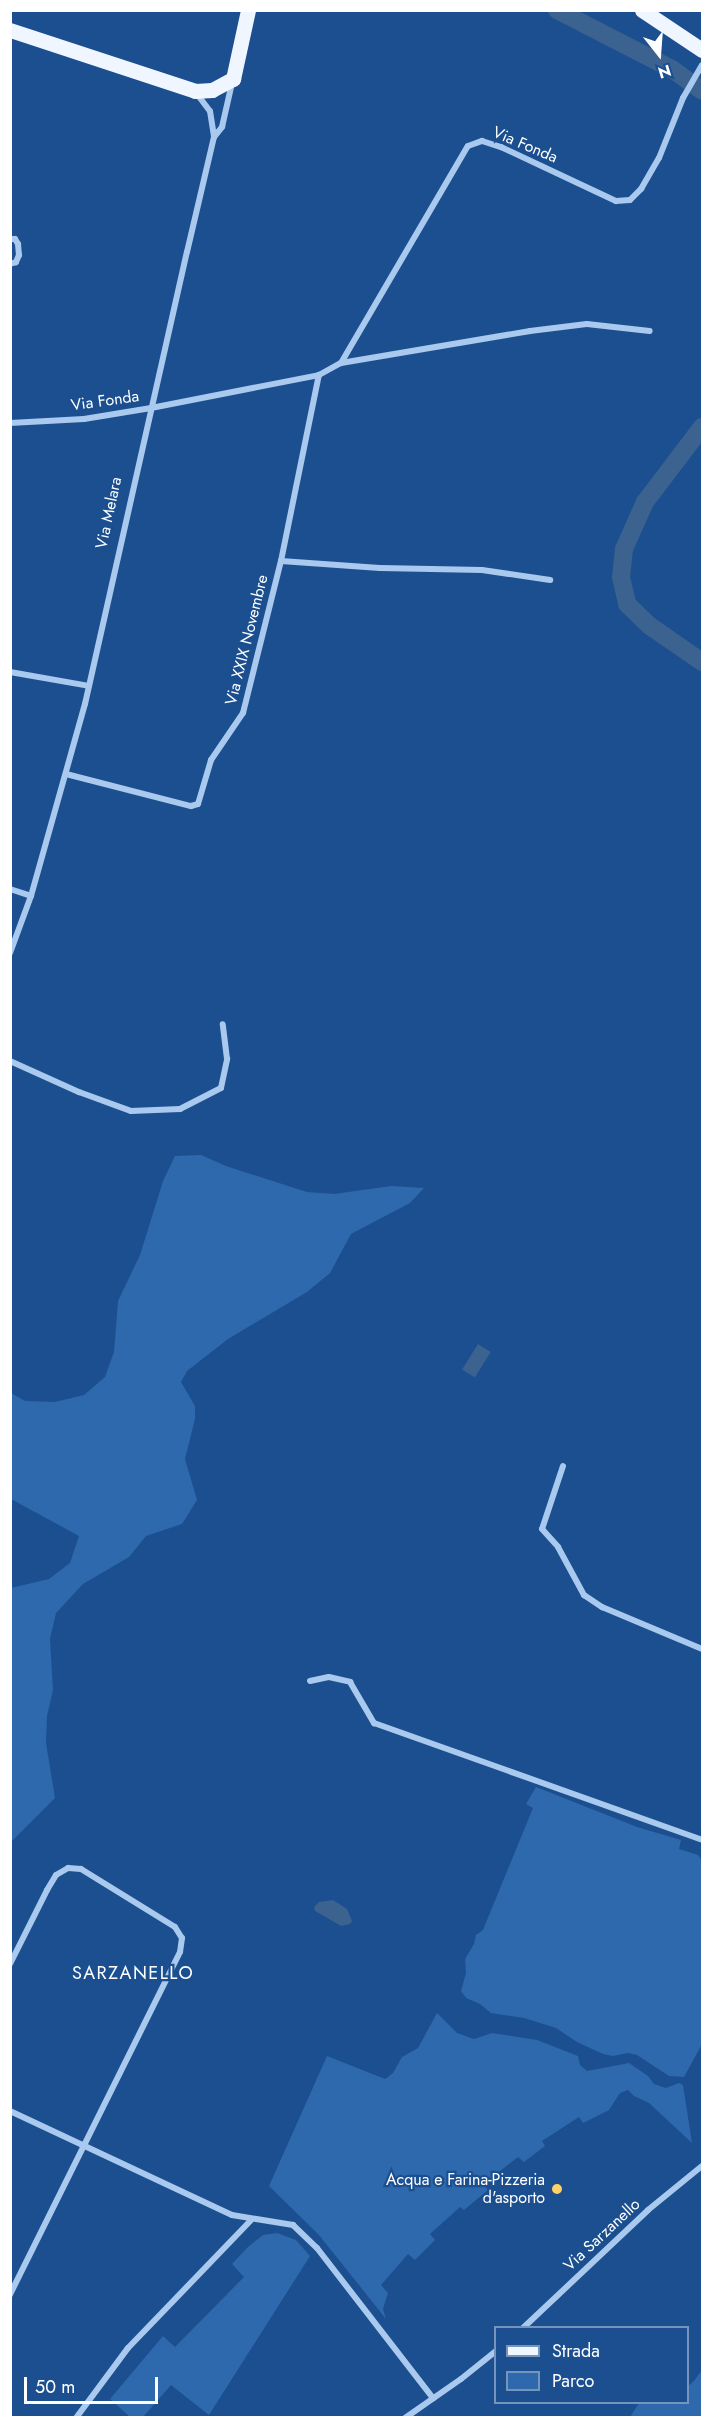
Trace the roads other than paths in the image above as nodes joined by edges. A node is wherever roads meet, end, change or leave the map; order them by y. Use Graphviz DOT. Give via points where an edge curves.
graph roads {
  1 [pos="248,10"];
  2 [pos="642,10"];
  3 [pos="10,30"];
  4 [pos="702,50"];
  5 [pos="701,68"];
  6 [pos="233,78"];
  7 [pos="195,91"];
  8 [pos="214,137"];
  9 [pos="10,239"];
  10 [pos="10,264"];
  11 [pos="650,331"];
  12 [pos="341,363"];
  13 [pos="319,375"];
  14 [pos="151,408"];
  15 [pos="10,423"];
  16 [pos="281,561"];
  17 [pos="549,580"];
  18 [pos="10,672"];
  19 [pos="89,686"];
  20 [pos="66,774"];
  21 [pos="10,889"];
  22 [pos="31,896"];
  23 [pos="10,953"];
  24 [pos="222,1024"];
  25 [pos="10,1061"];
  26 [pos="563,1466"];
  27 [pos="702,1649"];
  28 [pos="310,1681"];
  29 [pos="702,1840"];
  30 [pos="10,1964"];
  31 [pos="10,2111"];
  32 [pos="83,2144"];
  33 [pos="702,2166"];
  34 [pos="252,2219"];
  35 [pos="10,2295"];
  36 [pos="525,2326"];
  37 [pos="494,2352"];
  38 [pos="433,2398"];
  39 [pos="76,2418"];
  40 [pos="405,2418"];
  1 -- 6 [label="main road, Via Melara"];
  2 -- 4 [label="main road"];
  3 -- 7 [label="main road"];
  5 -- 12 [label="street, Via Fonda" via="683,98 659,158 630,200 616,201 501,147 482,141 468,146"];
  6 -- 7 [label="main road" via="212,90"];
  6 -- 8 [label="street, Via Melara" via="222,127"];
  7 -- 8 [label="street" via="210,111"];
  8 -- 14 [label="street, Via Melara"];
  9 -- 10 [label="street" via="18,244 19,255"];
  11 -- 12 [label="street, Via Fonda" via="588,324"];
  12 -- 13 [label="street, Via Fonda"];
  13 -- 14 [label="street, Via Fonda"];
  13 -- 16 [label="street, Via XXIX Novembre"];
  14 -- 15 [label="street, Via Fonda" via="84,419"];
  14 -- 19 [label="street, Via Melara"];
  16 -- 17 [label="street" via="482,570"];
  16 -- 20 [label="street, Via XXIX Novembre" via="243,713 211,760 198,804 191,806"];
  18 -- 19 [label="street"];
  19 -- 20 [label="street, Via Melara"];
  20 -- 22 [label="street, Via Melara"];
  21 -- 22 [label="street"];
  22 -- 23 [label="street, Via Melara"];
  24 -- 25 [label="street" via="227,1059 221,1088 180,1109 130,1111"];
  26 -- 27 [label="street" via="542,1529 558,1547 584,1595 602,1607"];
  28 -- 29 [label="street" via="329,1677 350,1682 374,1724"];
  30 -- 32 [label="street" via="56,1875 68,1868 81,1869 109,1886 175,1927 182,1938 180,1952"];
  31 -- 32 [label="street"];
  32 -- 34 [label="street" via="232,2215"];
  32 -- 35 [label="street"];
  33 -- 36 [label="street, Via Sarzanello" via="648,2210"];
  34 -- 38 [label="street" via="293,2225 306,2235"];
  34 -- 39 [label="street" via="128,2348"];
  37 -- 38 [label="street"];
  38 -- 40 [label="street"];
}
